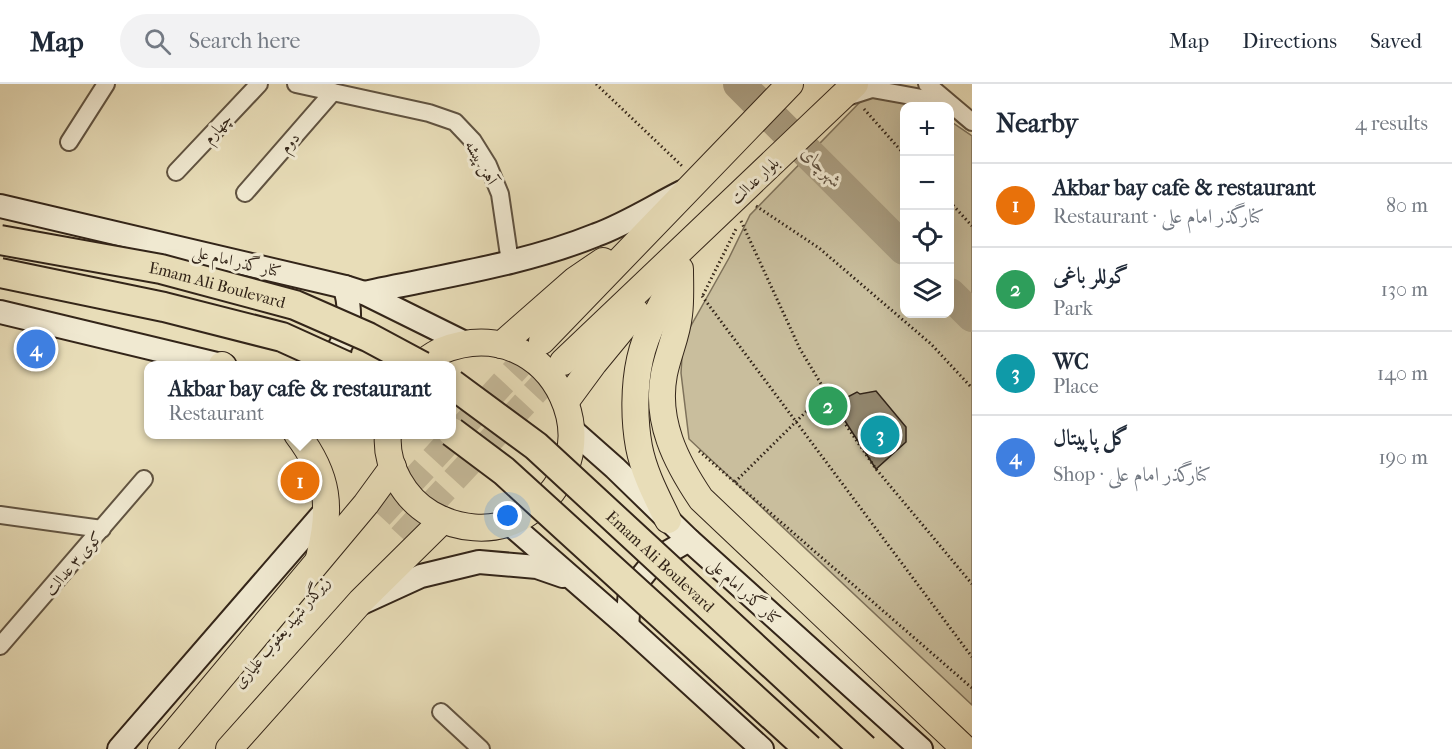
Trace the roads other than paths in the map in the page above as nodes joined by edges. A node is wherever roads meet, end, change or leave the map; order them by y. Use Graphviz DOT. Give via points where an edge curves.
graph roads {
  1 [pos="106,84"];
  2 [pos="259,84"];
  3 [pos="296,84"];
  4 [pos="790,84"];
  5 [pos="930,86"];
  6 [pos="856,91"];
  7 [pos="333,92"];
  8 [pos="930,102"];
  9 [pos="954,114"];
  10 [pos="972,122"];
  11 [pos="69,142"];
  12 [pos="176,172"];
  13 [pos="692,185"];
  14 [pos="245,193"];
  15 [pos="0,206"];
  16 [pos="652,226"];
  17 [pos="0,240"];
  18 [pos="680,260"];
  19 [pos="510,262"];
  20 [pos="0,273"];
  21 [pos="355,290"];
  22 [pos="544,307"];
  23 [pos="0,312"];
  24 [pos="542,341"];
  25 [pos="465,343"];
  26 [pos="501,345"];
  27 [pos="207,361"];
  28 [pos="331,361"];
  29 [pos="335,361"];
  30 [pos="411,361"];
  31 [pos="426,361"];
  32 [pos="563,362"];
  33 [pos="594,363"];
  34 [pos="456,387"];
  35 [pos="566,401"];
  36 [pos="572,430"];
  37 [pos="456,435"];
  38 [pos="300,439"];
  39 [pos="385,439"];
  40 [pos="393,467"];
  41 [pos="144,478"];
  42 [pos="327,509"];
  43 [pos="373,510"];
  44 [pos="0,515"];
  45 [pos="443,520"];
  46 [pos="668,520"];
  47 [pos="509,523"];
  48 [pos="102,530"];
  49 [pos="689,540"];
  50 [pos="409,541"];
  51 [pos="317,563"];
  52 [pos="575,580"];
  53 [pos="358,605"];
  54 [pos="627,626"];
  55 [pos="0,646"];
  56 [pos="441,712"];
  57 [pos="119,749"];
  58 [pos="161,749"];
  59 [pos="183,749"];
  60 [pos="213,749"];
  61 [pos="229,749"];
  62 [pos="481,749"];
  63 [pos="762,749"];
  64 [pos="809,749"];
  65 [pos="864,749"];
  66 [pos="921,749"];
  67 [pos="965,749"];
  1 -- 11 [label="street"];
  2 -- 12 [label="street, چهارم"];
  3 -- 7 [label="street, آهن پیشه"];
  4 -- 13 [label="main road"];
  5 -- 10 [label="street"];
  6 -- 8 [label="street"];
  6 -- 18 [label="main road, بلوار عدالت" via="743,202 707,225"];
  7 -- 14 [label="street, دوم"];
  7 -- 19 [label="street, آهن پیشه" via="454,122 473,141 500,194"];
  9 -- 10 [label="street"];
  13 -- 16 [label="main road"];
  13 -- 19 [label="main road" via="598,235"];
  15 -- 21 [label="main road, کنار گذر امام علی"];
  16 -- 22 [label="main road"];
  16 -- 24 [label="main road"];
  17 -- 30 [label="highway, Emam Ali Boulevard, bridge" via="161,268 295,305"];
  18 -- 32 [label="main road"];
  18 -- 33 [label="main road"];
  18 -- 46 [label="main road" via="640,358 635,414 639,448"];
  18 -- 67 [label="main road" via="679,317 664,376 662,408 668,438 682,471 701,499"];
  19 -- 21 [label="main road"];
  20 -- 29 [label="highway, Emam Ali Boulevard, bridge" via="164,307 282,337"];
  21 -- 25 [label="main road, کنار گذر امام علی"];
  21 -- 28 [label="main road" via="350,324"];
  22 -- 26 [label="main road"];
  22 -- 33 [label="main road" via="535,325 533,342 537,352 561,372 581,371"];
  23 -- 27 [label="main road"];
  25 -- 26 [label="main road"];
  25 -- 31 [label="main road" via="439,351"];
  26 -- 35 [label="main road" via="533,359 558,385"];
  33 -- 35 [label="main road"];
  34 -- 65 [label="highway, Emam Ali Boulevard, bridge" via="537,446"];
  35 -- 36 [label="main road"];
  36 -- 46 [label="main road, کنار گذر امام علی"];
  36 -- 47 [label="main road" via="569,460 556,487 536,509"];
  37 -- 64 [label="highway, bridge" via="504,471"];
  38 -- 42 [label="main road" via="321,472"];
  39 -- 40 [label="main road"];
  40 -- 43 [label="main road"];
  40 -- 45 [label="main road" via="413,499"];
  41 -- 48 [label="street, کوی ۳ عدالت"];
  42 -- 51 [label="main road" via="326,531"];
  42 -- 57 [label="main road"];
  43 -- 50 [label="main road" via="377,500 402,509 418,528 419,536"];
  43 -- 51 [label="main road"];
  43 -- 59 [label="main road, زیرگذر شهید یعقوب علیاری" via="344,556"];
  44 -- 48 [label="street"];
  45 -- 47 [label="main road" via="465,527"];
  45 -- 50 [label="main road"];
  46 -- 49 [label="main road, کنار گذر امام علی"];
  47 -- 52 [label="main road"];
  48 -- 55 [label="street, کوی ۳ عدالت"];
  49 -- 54 [label="main road" via="656,559 630,591"];
  49 -- 66 [label="main road, کنار گذر امام علی"];
  50 -- 53 [label="main road"];
  50 -- 60 [label="main road, زیرگذر شهید یعقوب علیاری"];
  51 -- 58 [label="main road"];
  52 -- 53 [label="main road" via="537,567 479,562 420,576"];
  52 -- 54 [label="main road"];
  53 -- 61 [label="main road"];
  54 -- 63 [label="main road"];
  56 -- 62 [label="street"];
}
